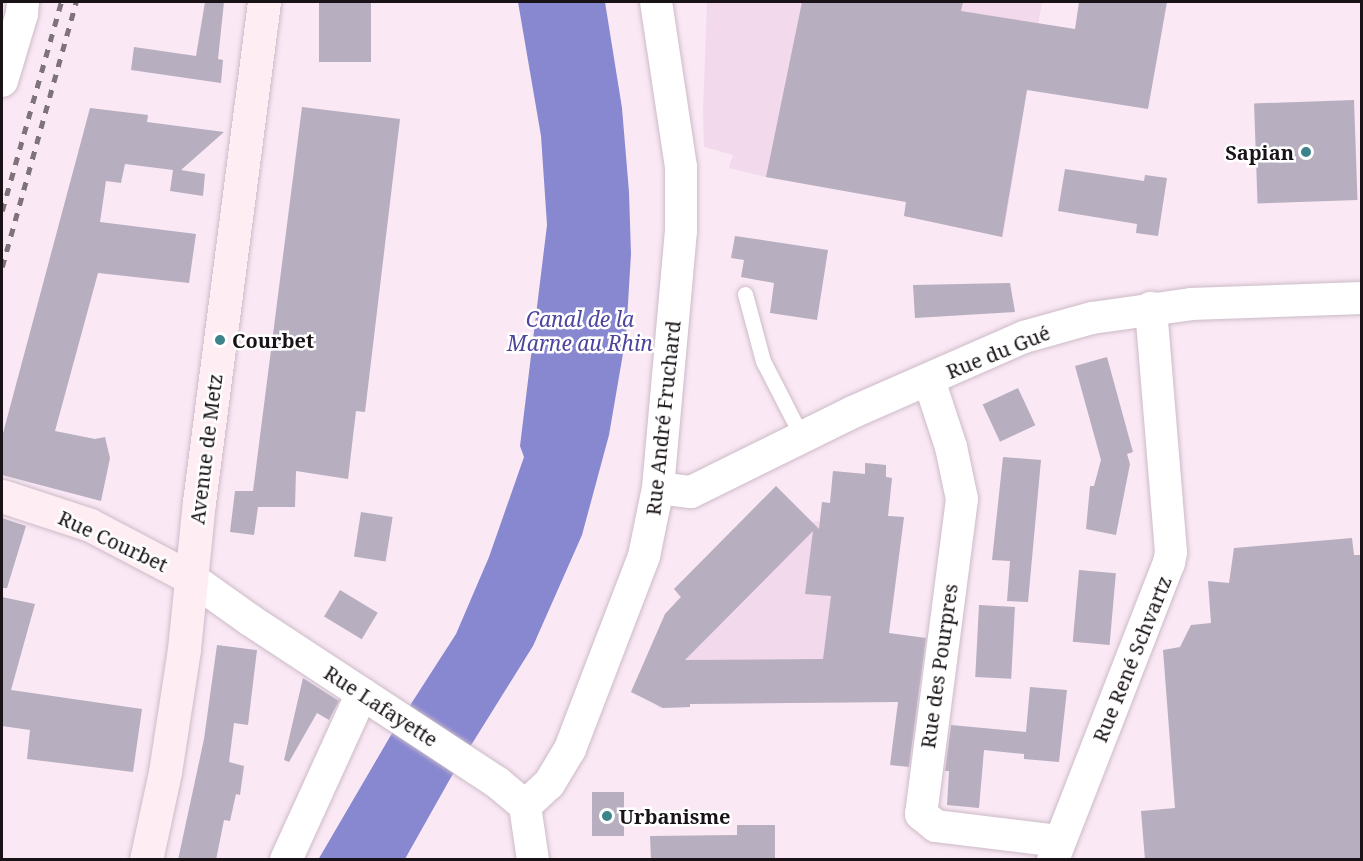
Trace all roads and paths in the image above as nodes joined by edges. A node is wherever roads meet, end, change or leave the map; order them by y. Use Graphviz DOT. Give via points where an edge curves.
graph roads {
  1 [pos="23,2"];
  2 [pos="264,2"];
  3 [pos="656,2"];
  4 [pos="2,81"];
  5 [pos="745,294"];
  6 [pos="1362,298"];
  7 [pos="1151,308"];
  8 [pos="929,380"];
  9 [pos="802,437"];
  10 [pos="658,488"];
  11 [pos="2,496"];
  12 [pos="191,578"];
  13 [pos="374,702"];
  14 [pos="525,806"];
  15 [pos="1056,850"];
  16 [pos="146,860"];
  17 [pos="286,860"];
  18 [pos="533,860"];
  1 -- 4 [label="street"];
  2 -- 12 [label="main road, Avenue de Metz"];
  3 -- 10 [label="street, Rue André Fruchard" via="681,167 681,231"];
  5 -- 9 [label="lane" via="763,361"];
  6 -- 7 [label="street, Rue du Gué"];
  7 -- 8 [label="street, Rue du Gué" via="1092,318 1024,337"];
  7 -- 15 [label="street, Rue René Schvartz" via="1171,552"];
  8 -- 9 [label="street, Rue du Gué"];
  8 -- 15 [label="street, Rue des Pourpres" via="951,447 962,499 921,814 936,826"];
  9 -- 10 [label="street, Rue du Gué" via="691,492"];
  10 -- 14 [label="street, Rue André Fruchard" via="644,556 570,749 549,784"];
  11 -- 12 [label="main road, Rue Courbet" via="90,525"];
  12 -- 13 [label="street, Rue Lafayette"];
  12 -- 16 [label="main road, Avenue de Metz" via="165,772"];
  13 -- 14 [label="street, Rue Lafayette" via="477,768"];
  13 -- 17 [label="street"];
  14 -- 18 [label="street"];
}
